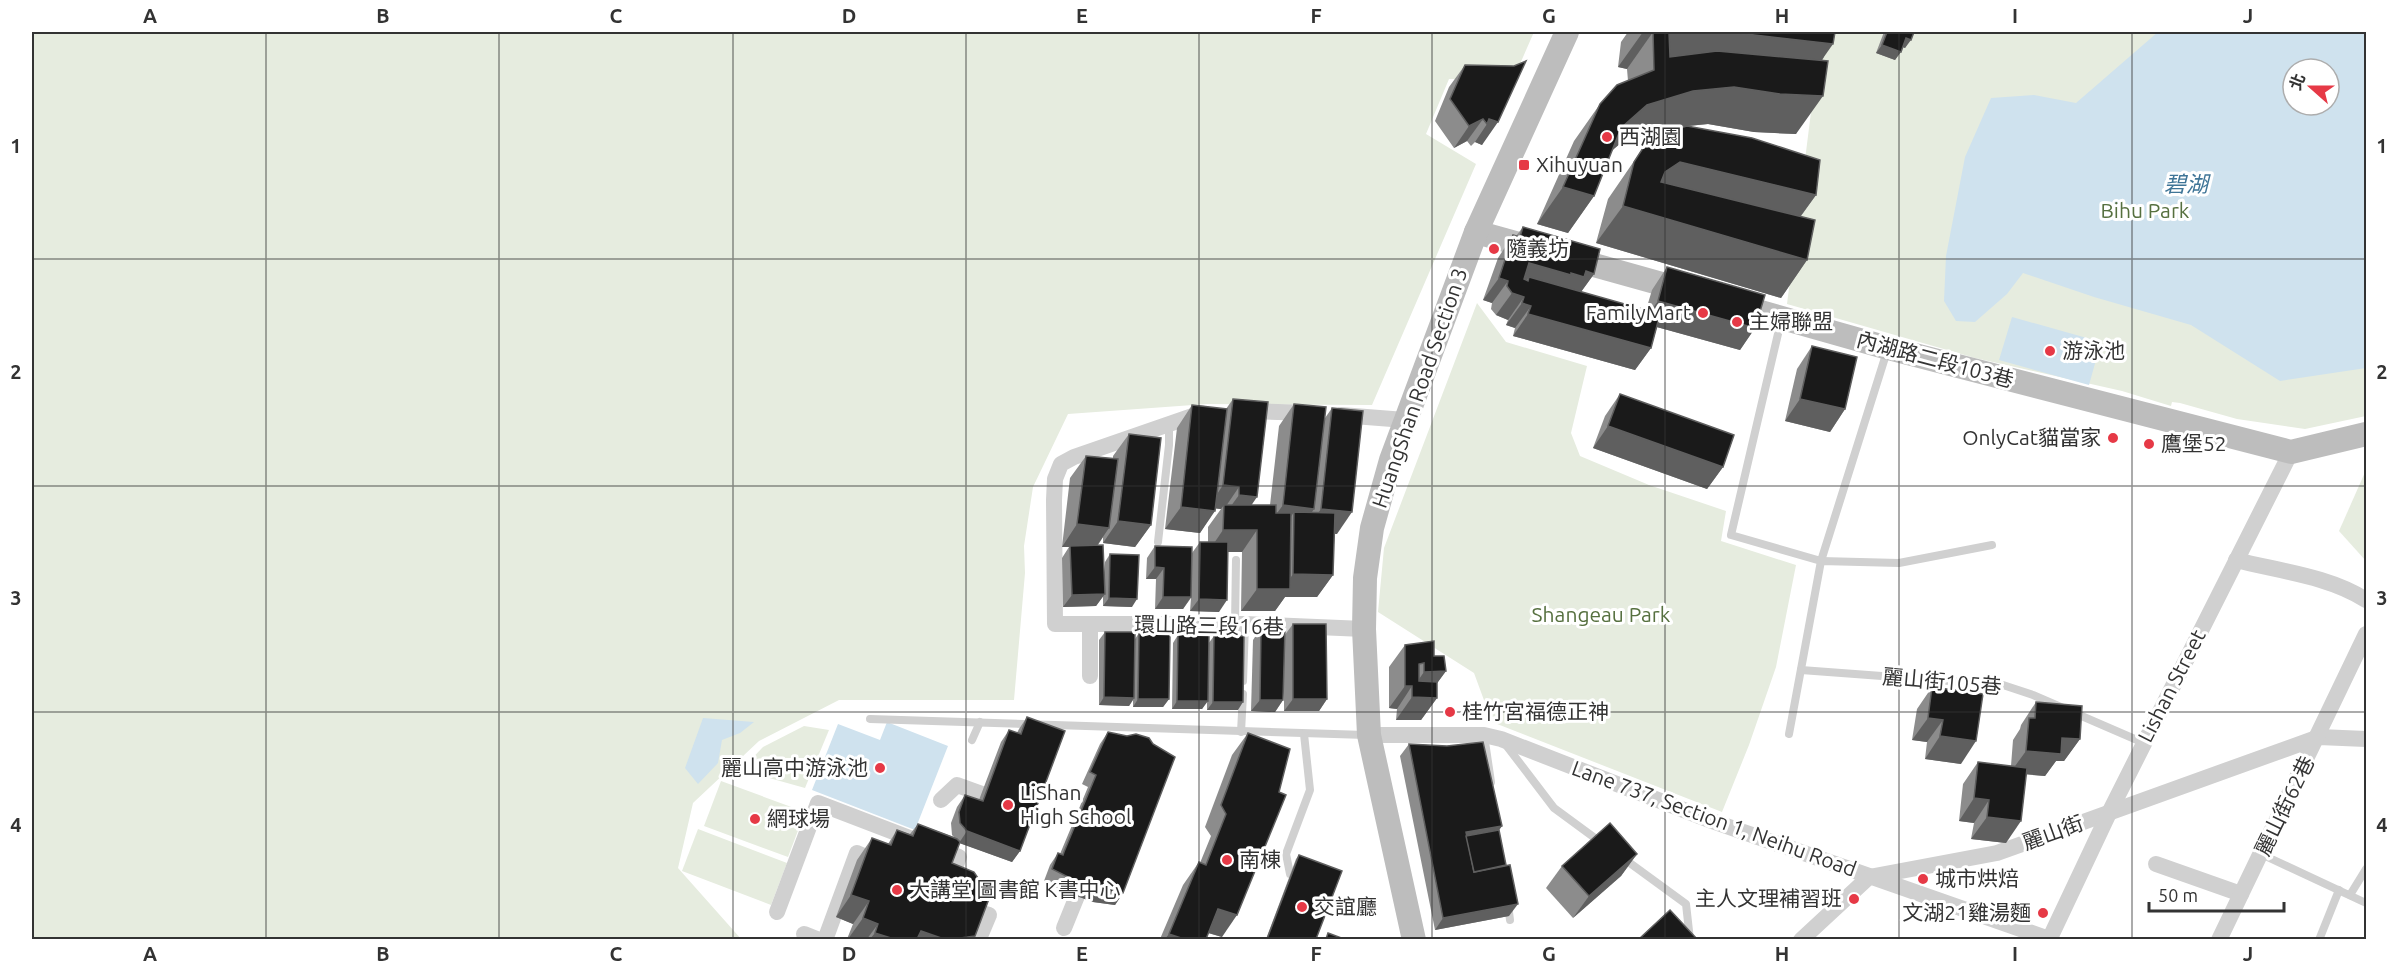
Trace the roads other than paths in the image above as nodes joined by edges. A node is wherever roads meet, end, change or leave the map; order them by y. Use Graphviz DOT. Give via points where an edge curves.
graph roads {
  1 [pos="1567,32"];
  2 [pos="1476,232"];
  3 [pos="1781,318"];
  4 [pos="1888,348"];
  5 [pos="1405,420"];
  6 [pos="1169,424"];
  7 [pos="2367,434"];
  8 [pos="2291,452"];
  9 [pos="1158,542"];
  10 [pos="1992,545"];
  11 [pos="1236,560"];
  12 [pos="2235,560"];
  13 [pos="1821,561"];
  14 [pos="2367,600"];
  15 [pos="1240,624"];
  16 [pos="1090,625"];
  17 [pos="1364,629"];
  18 [pos="2367,634"];
  19 [pos="1801,670"];
  20 [pos="1090,675"];
  21 [pos="870,719"];
  22 [pos="980,722"];
  23 [pos="1241,732"];
  24 [pos="1304,734"];
  25 [pos="1789,734"];
  26 [pos="1369,735"];
  27 [pos="1484,735"];
  28 [pos="2319,737"];
  29 [pos="1501,739"];
  30 [pos="2367,739"];
  31 [pos="972,740"];
  32 [pos="2144,743"];
  33 [pos="1492,793"];
  34 [pos="982,794"];
  35 [pos="941,800"];
  36 [pos="2109,813"];
  37 [pos="883,828"];
  38 [pos="1610,849"];
  39 [pos="2261,854"];
  40 [pos="1620,856"];
  41 [pos="2156,864"];
  42 [pos="2367,869"];
  43 [pos="1290,874"];
  44 [pos="952,876"];
  45 [pos="1869,877"];
  46 [pos="2338,890"];
  47 [pos="2241,894"];
  48 [pos="2350,895"];
  49 [pos="1077,896"];
  50 [pos="1507,897"];
  51 [pos="2367,903"];
  52 [pos="968,909"];
  53 [pos="777,912"];
  54 [pos="1510,920"];
  55 [pos="1064,928"];
  56 [pos="981,934"];
  57 [pos="825,939"];
  58 [pos="1414,939"];
  59 [pos="1690,939"];
  60 [pos="1801,939"];
  61 [pos="2050,939"];
  62 [pos="2219,939"];
  63 [pos="2319,939"];
  1 -- 2 [label="street, HuangShan Road Section 3"];
  2 -- 3 [label="street, 內湖路二段103巷"];
  2 -- 5 [label="street, HuangShan Road Section 3"];
  3 -- 4 [label="street, 內湖路二段103巷"];
  3 -- 13 [label="lane" via="1731,536"];
  4 -- 8 [label="street, 內湖路二段103巷"];
  4 -- 13 [label="lane"];
  5 -- 6 [label="street" via="1211,410"];
  5 -- 17 [label="street, HuangShan Road Section 3" via="1372,528 1365,578"];
  6 -- 9 [label="lane"];
  6 -- 16 [label="street, 環山路三段16巷" via="1074,457 1061,464 1055,479 1054,624"];
  7 -- 8 [label="street, 內湖路二段103巷"];
  8 -- 12 [label="street"];
  10 -- 13 [label="lane" via="1899,563"];
  11 -- 15 [label="lane"];
  12 -- 14 [label="street" via="2316,580"];
  12 -- 32 [label="street, Lishan Street"];
  13 -- 19 [label="lane"];
  15 -- 16 [label="street, 環山路三段16巷"];
  15 -- 17 [label="street, 環山路三段16巷"];
  15 -- 23 [label="lane"];
  16 -- 20 [label="street"];
  17 -- 26 [label="street, HuangShan Road Section 3"];
  18 -- 28 [label="street"];
  19 -- 25 [label="lane"];
  19 -- 32 [label="lane, 麗山街105巷" via="2003,686"];
  21 -- 22 [label="lane"];
  22 -- 23 [label="lane"];
  22 -- 31 [label="lane"];
  23 -- 24 [label="lane"];
  24 -- 26 [label="lane"];
  24 -- 43 [label="lane" via="1310,790 1286,854"];
  26 -- 27 [label="street, Lane 737, Section 1, Neihu Road"];
  26 -- 58 [label="street, HuangShan Road Section 3"];
  27 -- 29 [label="street, Lane 737, Section 1, Neihu Road"];
  27 -- 33 [label="lane"];
  28 -- 30 [label="street, 麗山街"];
  28 -- 36 [label="street, 麗山街"];
  28 -- 39 [label="street, 麗山街62巷"];
  29 -- 38 [label="lane" via="1554,808"];
  29 -- 45 [label="street, Lane 737, Section 1, Neihu Road"];
  32 -- 36 [label="street, Lishan Street"];
  34 -- 35 [label="street" via="957,785"];
  36 -- 45 [label="street, 麗山街" via="1997,853"];
  36 -- 61 [label="street, Lishan Street"];
  37 -- 44 [label="street" via="959,856"];
  37 -- 53 [label="street" via="818,803"];
  37 -- 57 [label="street" via="871,859 857,854"];
  39 -- 46 [label="lane"];
  39 -- 47 [label="street, 麗山街62巷"];
  40 -- 59 [label="lane" via="1686,904"];
  41 -- 47 [label="street"];
  42 -- 48 [label="lane"];
  45 -- 60 [label="street"];
  45 -- 61 [label="street, Lane 737, Section 1, Neihu Road"];
  46 -- 48 [label="lane"];
  46 -- 63 [label="lane"];
  47 -- 62 [label="street, 麗山街62巷"];
  48 -- 51 [label="lane"];
  49 -- 55 [label="street"];
  50 -- 54 [label="lane"];
  52 -- 56 [label="street" via="989,915"];
}
